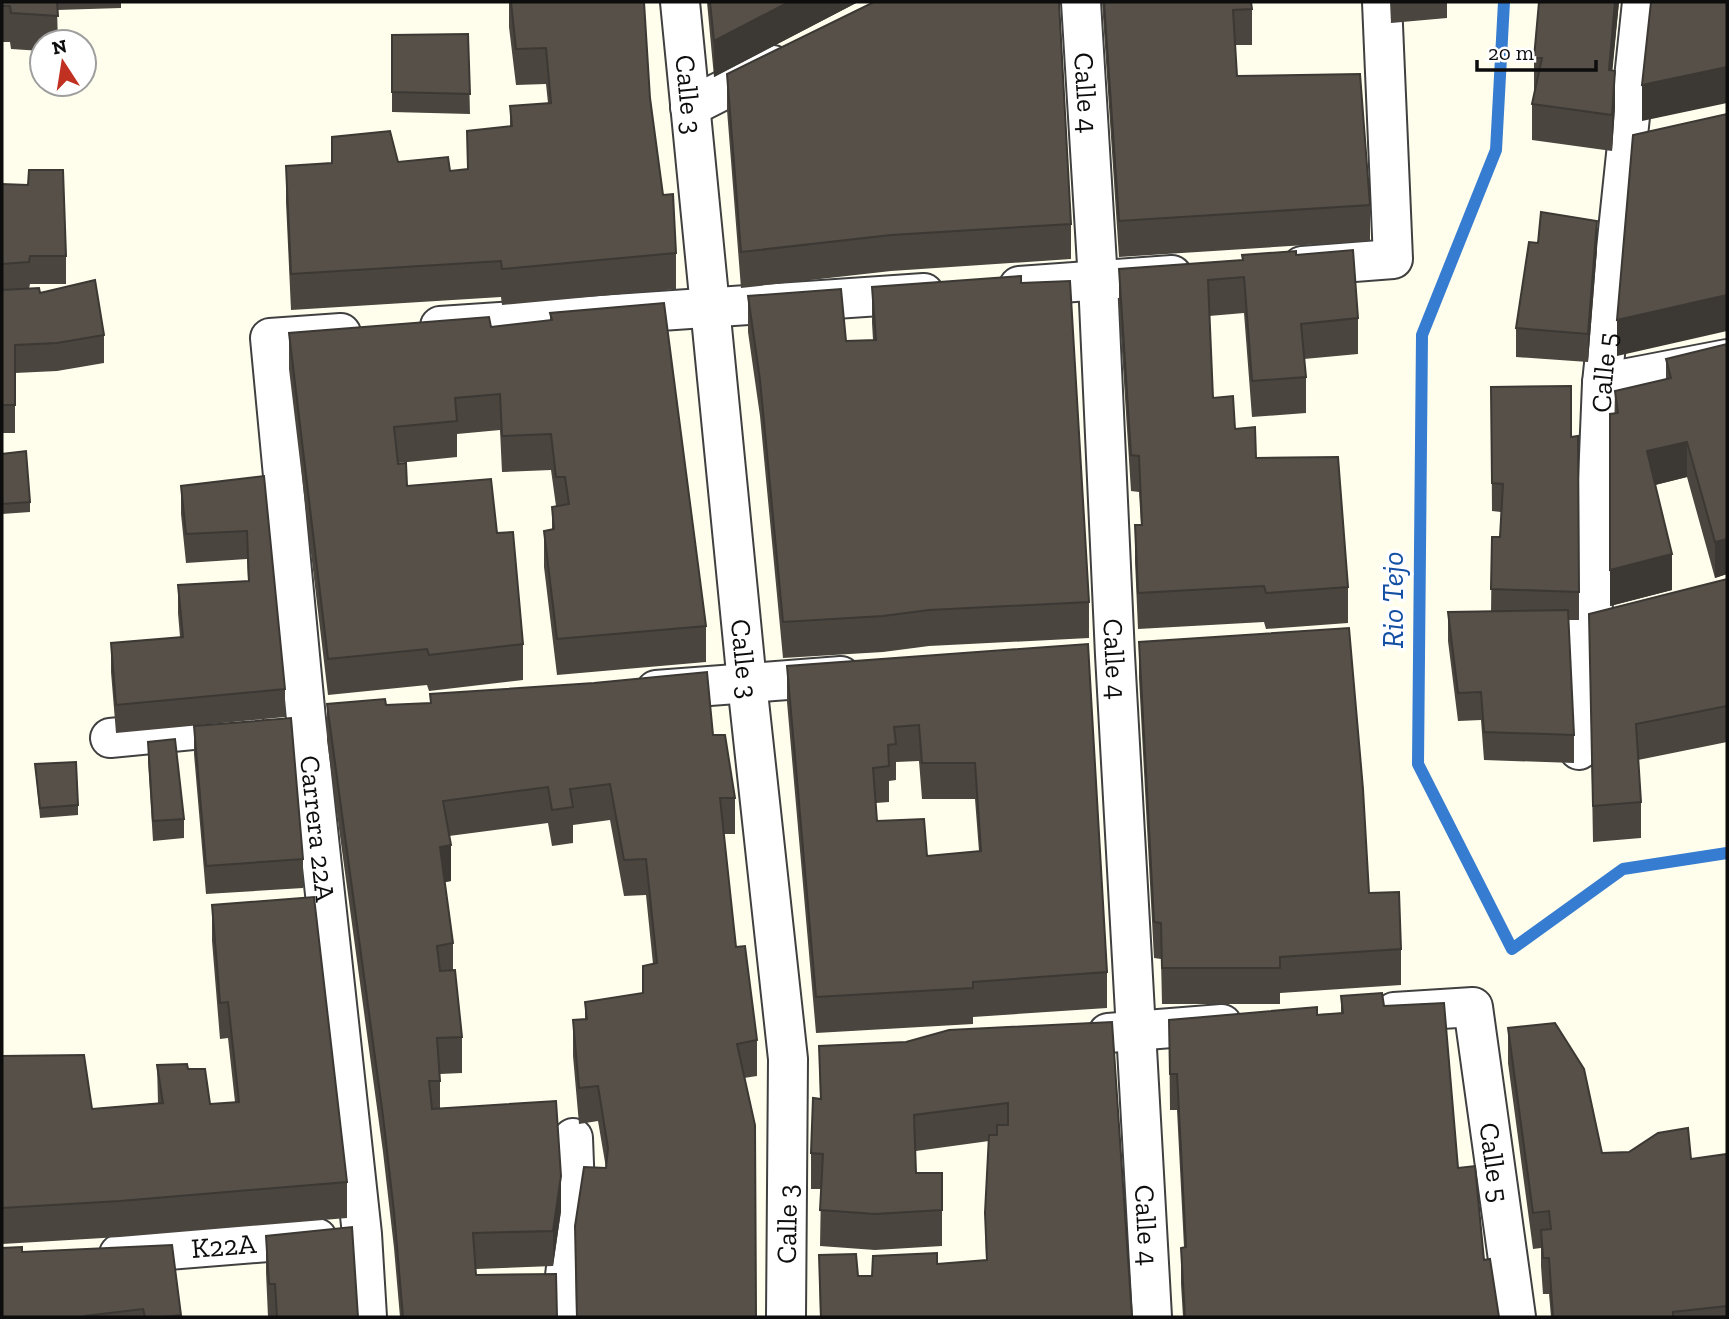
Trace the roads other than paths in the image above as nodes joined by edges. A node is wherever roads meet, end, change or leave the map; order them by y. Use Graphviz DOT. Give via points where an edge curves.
graph roads {
  1 [pos="680,2"];
  2 [pos="1082,2"];
  3 [pos="1382,2"];
  4 [pos="1642,2"];
  5 [pos="800,51"];
  6 [pos="690,107"];
  7 [pos="1665,136"];
  8 [pos="1628,144"];
  9 [pos="1273,268"];
  10 [pos="1206,273"];
  11 [pos="1098,281"];
  12 [pos="711,307"];
  13 [pos="1727,359"];
  14 [pos="1602,383"];
  15 [pos="1632,618"];
  16 [pos="1486,625"];
  17 [pos="1584,627"];
  18 [pos="1155,652"];
  19 [pos="1101,656"];
  20 [pos="870,674"];
  21 [pos="747,683"];
  22 [pos="623,693"];
  23 [pos="320,718"];
  24 [pos="110,738"];
  25 [pos="1579,750"];
  26 [pos="1364,1014"];
  27 [pos="1256,1022"];
  28 [pos="1134,1031"];
  29 [pos="1079,1035"];
  30 [pos="573,1138"];
  31 [pos="362,1234"];
  32 [pos="85,1257"];
  33 [pos="367,1317"];
  34 [pos="565,1317"];
  35 [pos="786,1317"];
  36 [pos="1152,1317"];
  37 [pos="1516,1317"];
  1 -- 6 [label="street, Calle 3"];
  2 -- 11 [label="street, Calle 4"];
  3 -- 9 [label="street" via="1394,259"];
  4 -- 8 [label="street, Calle 5"];
  5 -- 6 [label="street"];
  6 -- 12 [label="street, Calle 3"];
  7 -- 8 [label="street"];
  8 -- 14 [label="street, Calle 5"];
  10 -- 11 [label="street"];
  11 -- 12 [label="street"];
  11 -- 19 [label="street, Calle 4"];
  12 -- 21 [label="street, Calle 3"];
  12 -- 23 [label="street, Carrera 22A" via="270,338"];
  13 -- 14 [label="street"];
  14 -- 17 [label="street, Calle 5"];
  15 -- 17 [label="street"];
  16 -- 17 [label="street"];
  17 -- 25 [label="street, Calle 5"];
  18 -- 19 [label="street"];
  19 -- 28 [label="street, Calle 4"];
  20 -- 21 [label="street"];
  21 -- 22 [label="street"];
  21 -- 35 [label="street, Calle 3" via="802,1058"];
  23 -- 24 [label="street"];
  23 -- 31 [label="street, Carrera 22A"];
  26 -- 37 [label="street, Calle 5" via="1473,1007"];
  27 -- 28 [label="street"];
  28 -- 29 [label="street"];
  28 -- 36 [label="street, Calle 4"];
  30 -- 34 [label="street" via="575,1190"];
  31 -- 32 [label="street, K22A"];
  31 -- 33 [label="street, Carrera 22A"];
}
